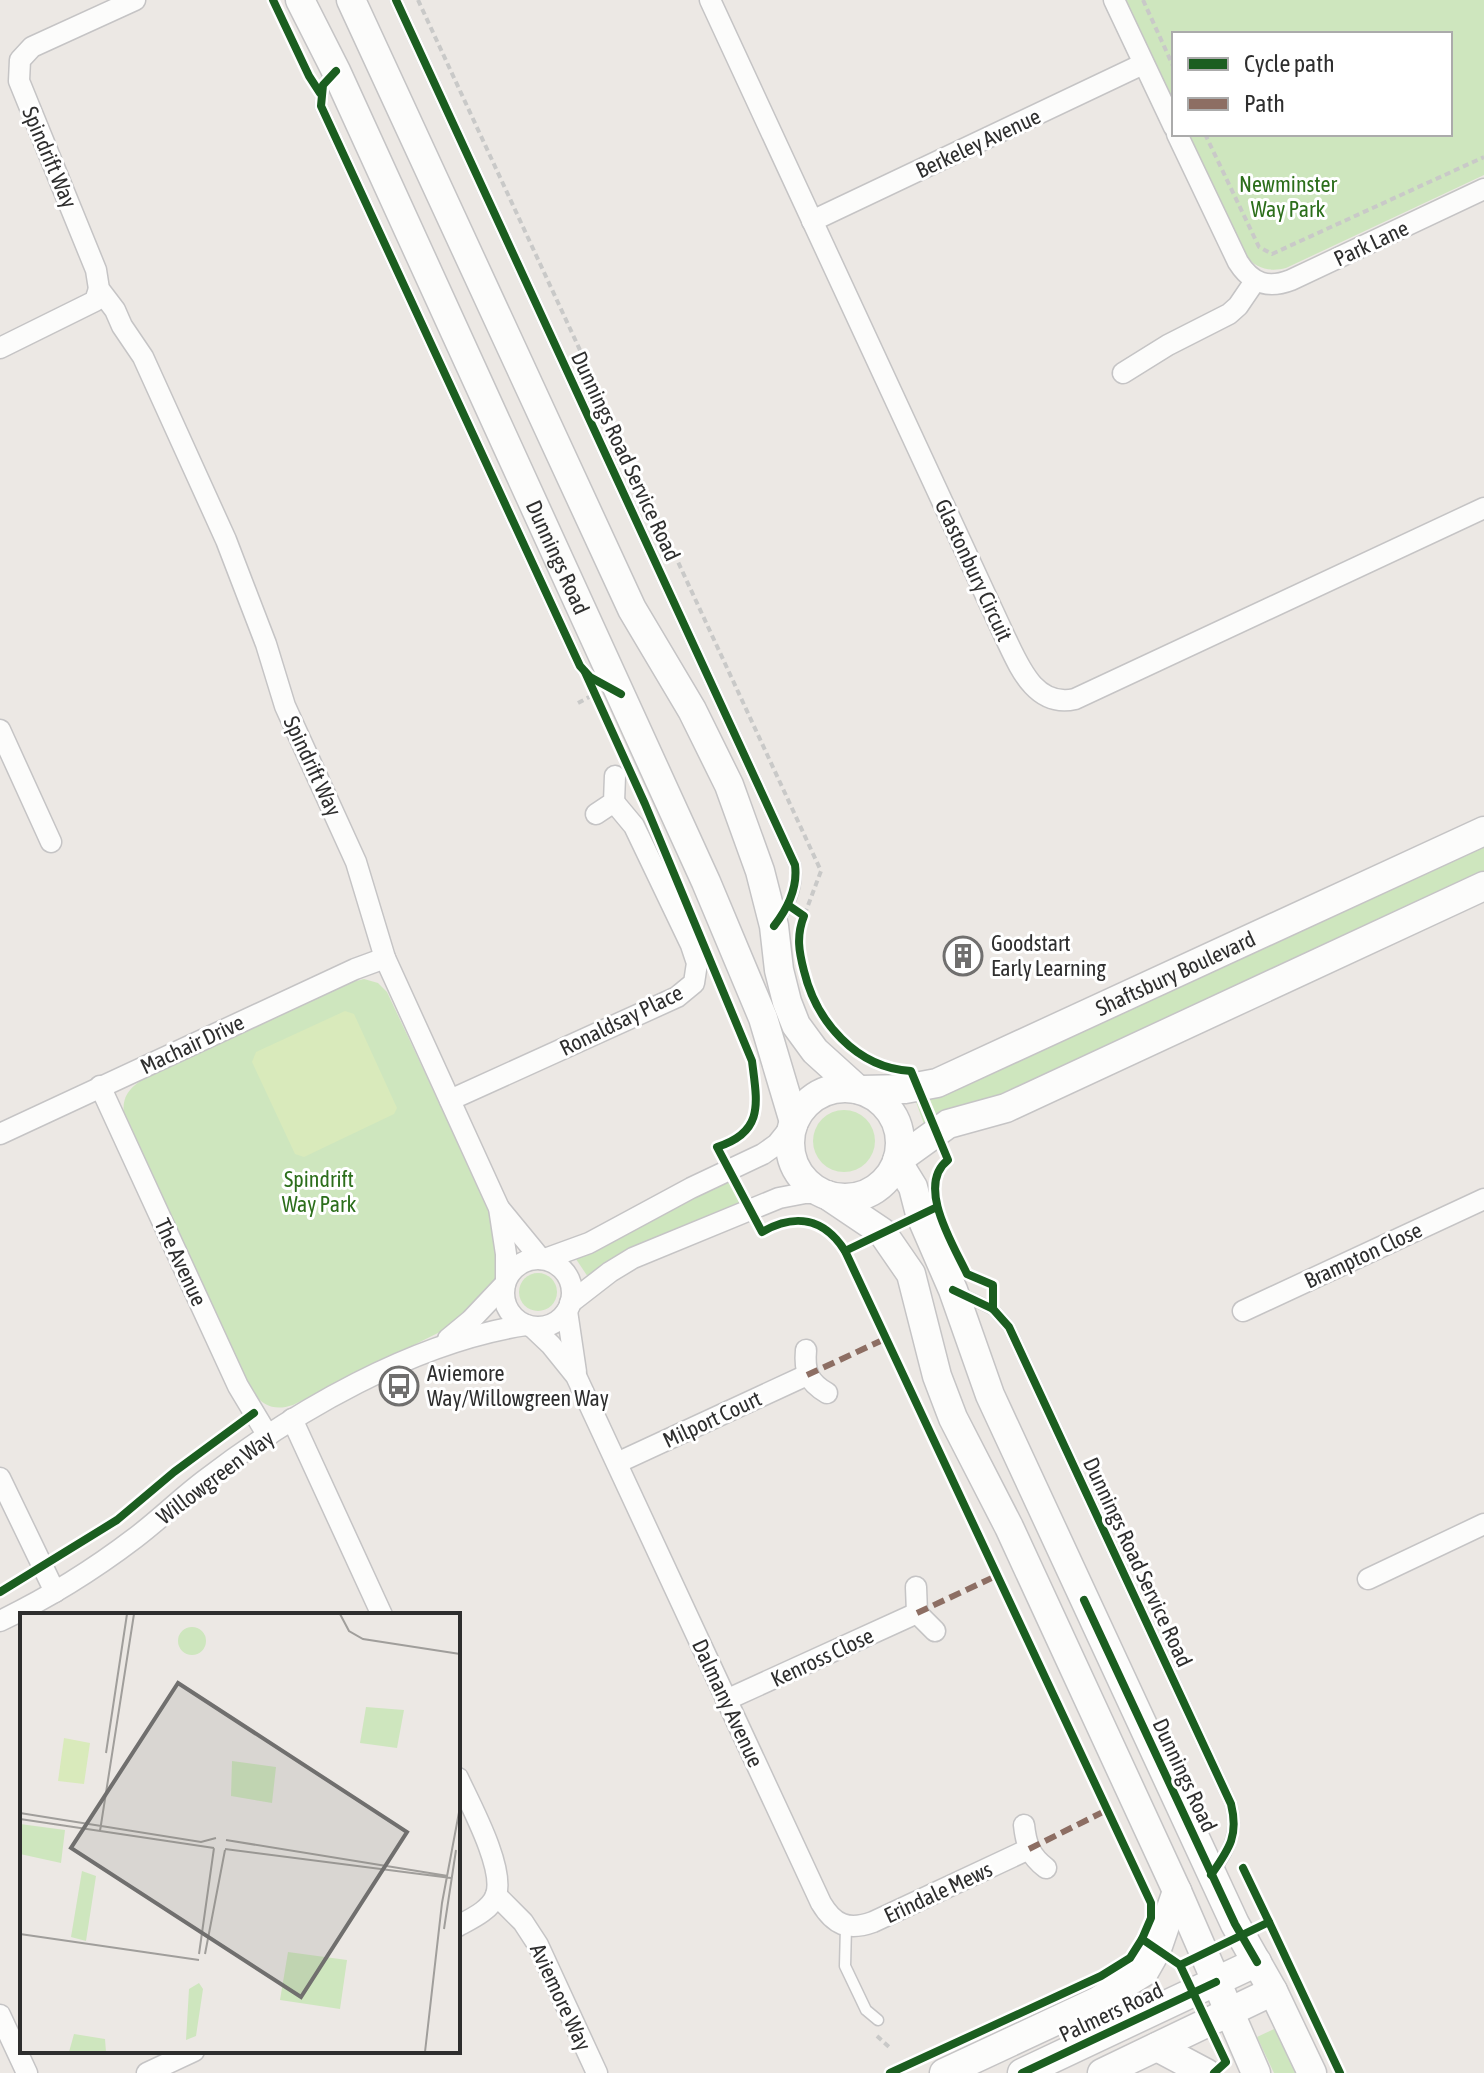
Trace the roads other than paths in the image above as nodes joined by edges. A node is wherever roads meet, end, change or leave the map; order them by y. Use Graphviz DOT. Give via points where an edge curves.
graph roads {
  1 [pos="135,0"];
  2 [pos="300,0"];
  3 [pos="351,0"];
  4 [pos="396,0"];
  5 [pos="710,0"];
  6 [pos="1114,0"];
  7 [pos="10,61"];
  8 [pos="1143,64"];
  9 [pos="336,71"];
  10 [pos="9,79"];
  11 [pos="1172,123"];
  12 [pos="1178,136"];
  13 [pos="1484,189"];
  14 [pos="812,221"];
  15 [pos="1255,281"];
  16 [pos="99,289"];
  17 [pos="81,309"];
  18 [pos="122,326"];
  19 [pos="0,348"];
  20 [pos="1123,373"];
  21 [pos="1484,508"];
  22 [pos="605,699"];
  23 [pos="0,730"];
  24 [pos="615,776"];
  25 [pos="614,802"];
  26 [pos="596,814"];
  27 [pos="1484,831"];
  28 [pos="51,842"];
  29 [pos="1484,886"];
  30 [pos="791,918"];
  31 [pos="385,958"];
  32 [pos="100,1086"];
  33 [pos="860,1090"];
  34 [pos="450,1100"];
  35 [pos="793,1123"];
  36 [pos="0,1134"];
  37 [pos="897,1161"];
  38 [pos="824,1194"];
  39 [pos="1484,1199"];
  40 [pos="499,1208"];
  41 [pos="543,1259"];
  42 [pos="505,1282"];
  43 [pos="953,1290"];
  44 [pos="568,1307"];
  45 [pos="1243,1311"];
  46 [pos="529,1326"];
  47 [pos="438,1347"];
  48 [pos="806,1350"];
  49 [pos="807,1375"];
  50 [pos="576,1376"];
  51 [pos="827,1393"];
  52 [pos="292,1419"];
  53 [pos="268,1436"];
  54 [pos="617,1463"];
  55 [pos="0,1478"];
  56 [pos="1484,1524"];
  57 [pos="1368,1579"];
  58 [pos="916,1587"];
  59 [pos="55,1592"];
  60 [pos="381,1613"];
  61 [pos="917,1613"];
  62 [pos="0,1621"];
  63 [pos="935,1631"];
  64 [pos="726,1700"];
  65 [pos="460,1782"];
  66 [pos="1024,1825"];
  67 [pos="1029,1849"];
  68 [pos="1046,1868"];
  69 [pos="1211,1875"];
  70 [pos="1177,1891"];
  71 [pos="501,1900"];
  72 [pos="846,1926"];
  73 [pos="460,1929"];
  74 [pos="1257,1962"];
  75 [pos="1216,1982"];
  76 [pos="1273,1991"];
  77 [pos="1229,2014"];
  78 [pos="0,2015"];
  79 [pos="878,2020"];
  80 [pos="1157,2047"];
  81 [pos="190,2053"];
  82 [pos="27,2073"];
  83 [pos="147,2073"];
  84 [pos="597,2073"];
  85 [pos="944,2073"];
  86 [pos="1022,2073"];
  87 [pos="1102,2073"];
  88 [pos="1206,2073"];
  89 [pos="1256,2073"];
  90 [pos="1312,2073"];
  1 -- 7 [label="street, Spindrift Way"];
  2 -- 9 [label="main road, Dunnings Road"];
  3 -- 30 [label="main road, Dunnings Road" via="632,609 692,710 729,785 752,848"];
  4 -- 30 [label="lane, Dunnings Road Service Road" via="795,865"];
  5 -- 14 [label="street, Glastonbury Circuit"];
  6 -- 8 [label="street"];
  7 -- 10 [label="street, Spindrift Way"];
  8 -- 11 [label="street"];
  8 -- 14 [label="street, Berkeley Avenue"];
  9 -- 22 [label="main road, Dunnings Road"];
  9 -- 22 [label="lane" via="323,85 321,106 585,672"];
  10 -- 16 [label="street, Spindrift Way" via="96,270"];
  12 -- 15 [label="street" via="1238,262"];
  13 -- 15 [label="street, Park Lane" via="1291,280 1270,285"];
  14 -- 21 [label="street, Glastonbury Circuit" via="1005,637 1030,684 1051,698 1075,699"];
  15 -- 20 [label="street" via="1229,314"];
  16 -- 17 [label="street" via="95,301"];
  16 -- 18 [label="street, Spindrift Way"];
  17 -- 18 [label="street"];
  17 -- 19 [label="street"];
  18 -- 31 [label="street, Spindrift Way" via="143,357 226,540 285,706 356,862"];
  22 -- 35 [label="main road, Dunnings Road" via="706,882 772,1046"];
  23 -- 28 [label="street"];
  24 -- 25 [label="street"];
  25 -- 26 [label="street"];
  25 -- 34 [label="street, Ronaldsay Place" via="634,826 691,945 698,971 694,983 677,997"];
  27 -- 33 [label="main road, Shaftsbury Boulevard" via="937,1083"];
  29 -- 37 [label="main road" via="1006,1108 948,1124"];
  30 -- 33 [label="main road, Dunnings Road" via="779,970 796,1025 815,1051"];
  31 -- 32 [label="street, Machair Drive"];
  31 -- 34 [label="street, Spindrift Way"];
  32 -- 36 [label="street, Machair Drive"];
  32 -- 53 [label="street, The Avenue" via="238,1386"];
  33 -- 35 [label="main road" via="822,1092"];
  33 -- 37 [label="main road" via="883,1102 894,1118 900,1136"];
  34 -- 40 [label="street, Spindrift Way"];
  35 -- 38 [label="main road" via="794,1165"];
  35 -- 41 [label="street" via="763,1154 589,1243"];
  37 -- 38 [label="main road" via="884,1182 869,1193 845,1198"];
  37 -- 43 [label="main road, Dunnings Road" via="913,1187"];
  38 -- 44 [label="street" via="779,1198 633,1258"];
  38 -- 70 [label="main road" via="882,1232 911,1274 953,1418"];
  39 -- 45 [label="street, Brampton Close"];
  40 -- 41 [label="street, Spindrift Way"];
  40 -- 42 [label="street, Spindrift Way"];
  41 -- 42 [label="street" via="516,1266"];
  41 -- 44 [label="street" via="559,1266 569,1279"];
  42 -- 46 [label="street" via="506,1305 514,1318"];
  42 -- 47 [label="street, Willowgreen Way"];
  43 -- 69 [label="main road, Dunnings Road" via="990,1395"];
  43 -- 69 [label="lane, Dunnings Road Service Road" via="993,1309 1009,1327 1231,1804 1234,1834"];
  44 -- 46 [label="street" via="548,1326"];
  44 -- 50 [label="street, Dalmany Avenue"];
  46 -- 47 [label="street, Willowgreen Way"];
  46 -- 50 [label="street, Dalmany Avenue"];
  47 -- 52 [label="street, Willowgreen Way"];
  48 -- 49 [label="street"];
  49 -- 51 [label="street"];
  49 -- 54 [label="street, Milport Court"];
  50 -- 54 [label="street, Dalmany Avenue"];
  52 -- 53 [label="street, Willowgreen Way"];
  52 -- 60 [label="street"];
  53 -- 59 [label="street, Willowgreen Way" via="203,1481 137,1537"];
  54 -- 64 [label="street, Dalmany Avenue"];
  55 -- 59 [label="street"];
  56 -- 57 [label="street"];
  58 -- 61 [label="street"];
  59 -- 62 [label="street, Willowgreen Way"];
  61 -- 63 [label="street"];
  61 -- 64 [label="street, Kenross Close"];
  64 -- 72 [label="street, Dalmany Avenue" via="821,1903 832,1920"];
  65 -- 71 [label="street" via="486,1840"];
  66 -- 67 [label="street"];
  67 -- 68 [label="street"];
  67 -- 72 [label="street, Erindale Mews" via="873,1922"];
  69 -- 74 [label="main road, Dunnings Road"];
  70 -- 75 [label="main road"];
  70 -- 85 [label="main road" via="1144,1972 1096,2002"];
  71 -- 73 [label="street" via="484,1923"];
  71 -- 84 [label="street, Aviemore Way" via="538,1945"];
  72 -- 79 [label="lane" via="845,1966 866,2010"];
  74 -- 75 [label="main road, Palmers Road"];
  74 -- 76 [label="main road, Dunnings Road"];
  75 -- 77 [label="main road"];
  75 -- 86 [label="main road, Palmers Road"];
  76 -- 77 [label="main road"];
  76 -- 90 [label="main road, Dunnings Road"];
  77 -- 80 [label="main road"];
  77 -- 89 [label="main road"];
  78 -- 82 [label="street"];
  80 -- 87 [label="main road"];
  80 -- 88 [label="main road"];
  81 -- 83 [label="street"];
}
